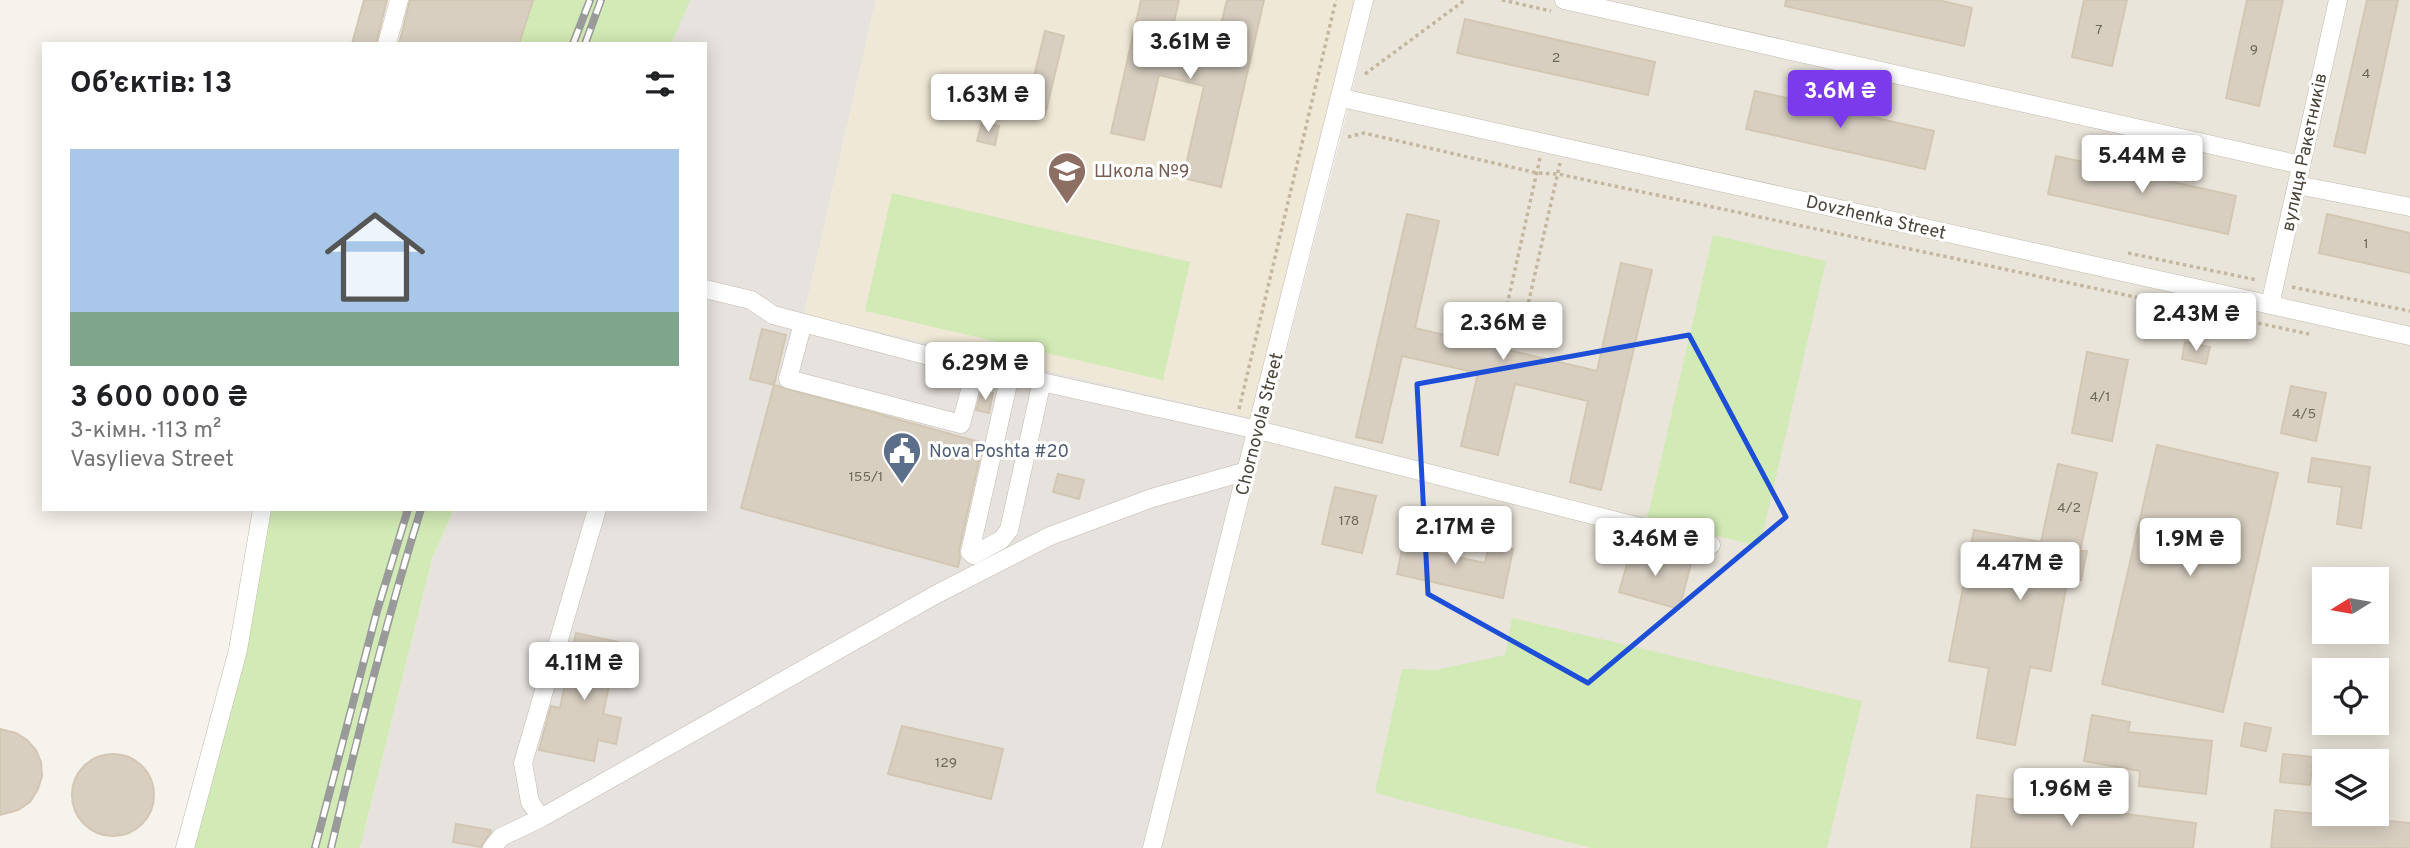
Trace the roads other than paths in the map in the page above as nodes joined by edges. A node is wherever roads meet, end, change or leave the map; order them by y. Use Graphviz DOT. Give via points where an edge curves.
graph roads {
  1 [pos="399,0"];
  2 [pos="1364,0"];
  3 [pos="1564,0"];
  4 [pos="2338,0"];
  5 [pos="1594,3"];
  6 [pos="388,42"];
  7 [pos="1342,98"];
  8 [pos="2301,164"];
  9 [pos="2297,185"];
  10 [pos="2410,207"];
  11 [pos="707,289"];
  12 [pos="2270,305"];
  13 [pos="803,323"];
  14 [pos="2410,336"];
  15 [pos="976,368"];
  16 [pos="1010,375"];
  17 [pos="1042,381"];
  18 [pos="1258,430"];
  19 [pos="1247,471"];
  20 [pos="262,511"];
  21 [pos="596,511"];
  22 [pos="1710,544"];
  23 [pos="541,818"];
  24 [pos="185,848"];
  25 [pos="492,848"];
  26 [pos="1152,848"];
  1 -- 6 [label="street"];
  2 -- 7 [label="street, Chornovola Street"];
  3 -- 5 [label="street"];
  4 -- 8 [label="street, вулиця Ракетників"];
  5 -- 8 [label="street"];
  7 -- 12 [label="street, Dovzhenka Street"];
  7 -- 18 [label="street, Chornovola Street"];
  8 -- 9 [label="street, вулиця Ракетників"];
  9 -- 10 [label="street"];
  9 -- 12 [label="street, вулиця Ракетників"];
  11 -- 13 [label="street" via="751,300 773,315"];
  12 -- 14 [label="street, Dovzhenka Street"];
  13 -- 15 [label="street"];
  13 -- 15 [label="street" via="788,379 948,421 961,424"];
  15 -- 16 [label="street"];
  16 -- 17 [label="street"];
  16 -- 17 [label="street" via="970,552 973,555 1001,540 1009,530"];
  17 -- 18 [label="street"];
  18 -- 19 [label="street, Chornovola Street"];
  18 -- 22 [label="street"];
  19 -- 23 [label="street" via="1152,498 1050,536 936,595"];
  19 -- 26 [label="street, Chornovola Street"];
  20 -- 24 [label="street" via="238,650"];
  21 -- 23 [label="street" via="523,763 530,802"];
  23 -- 25 [label="street" via="501,837"];
}
